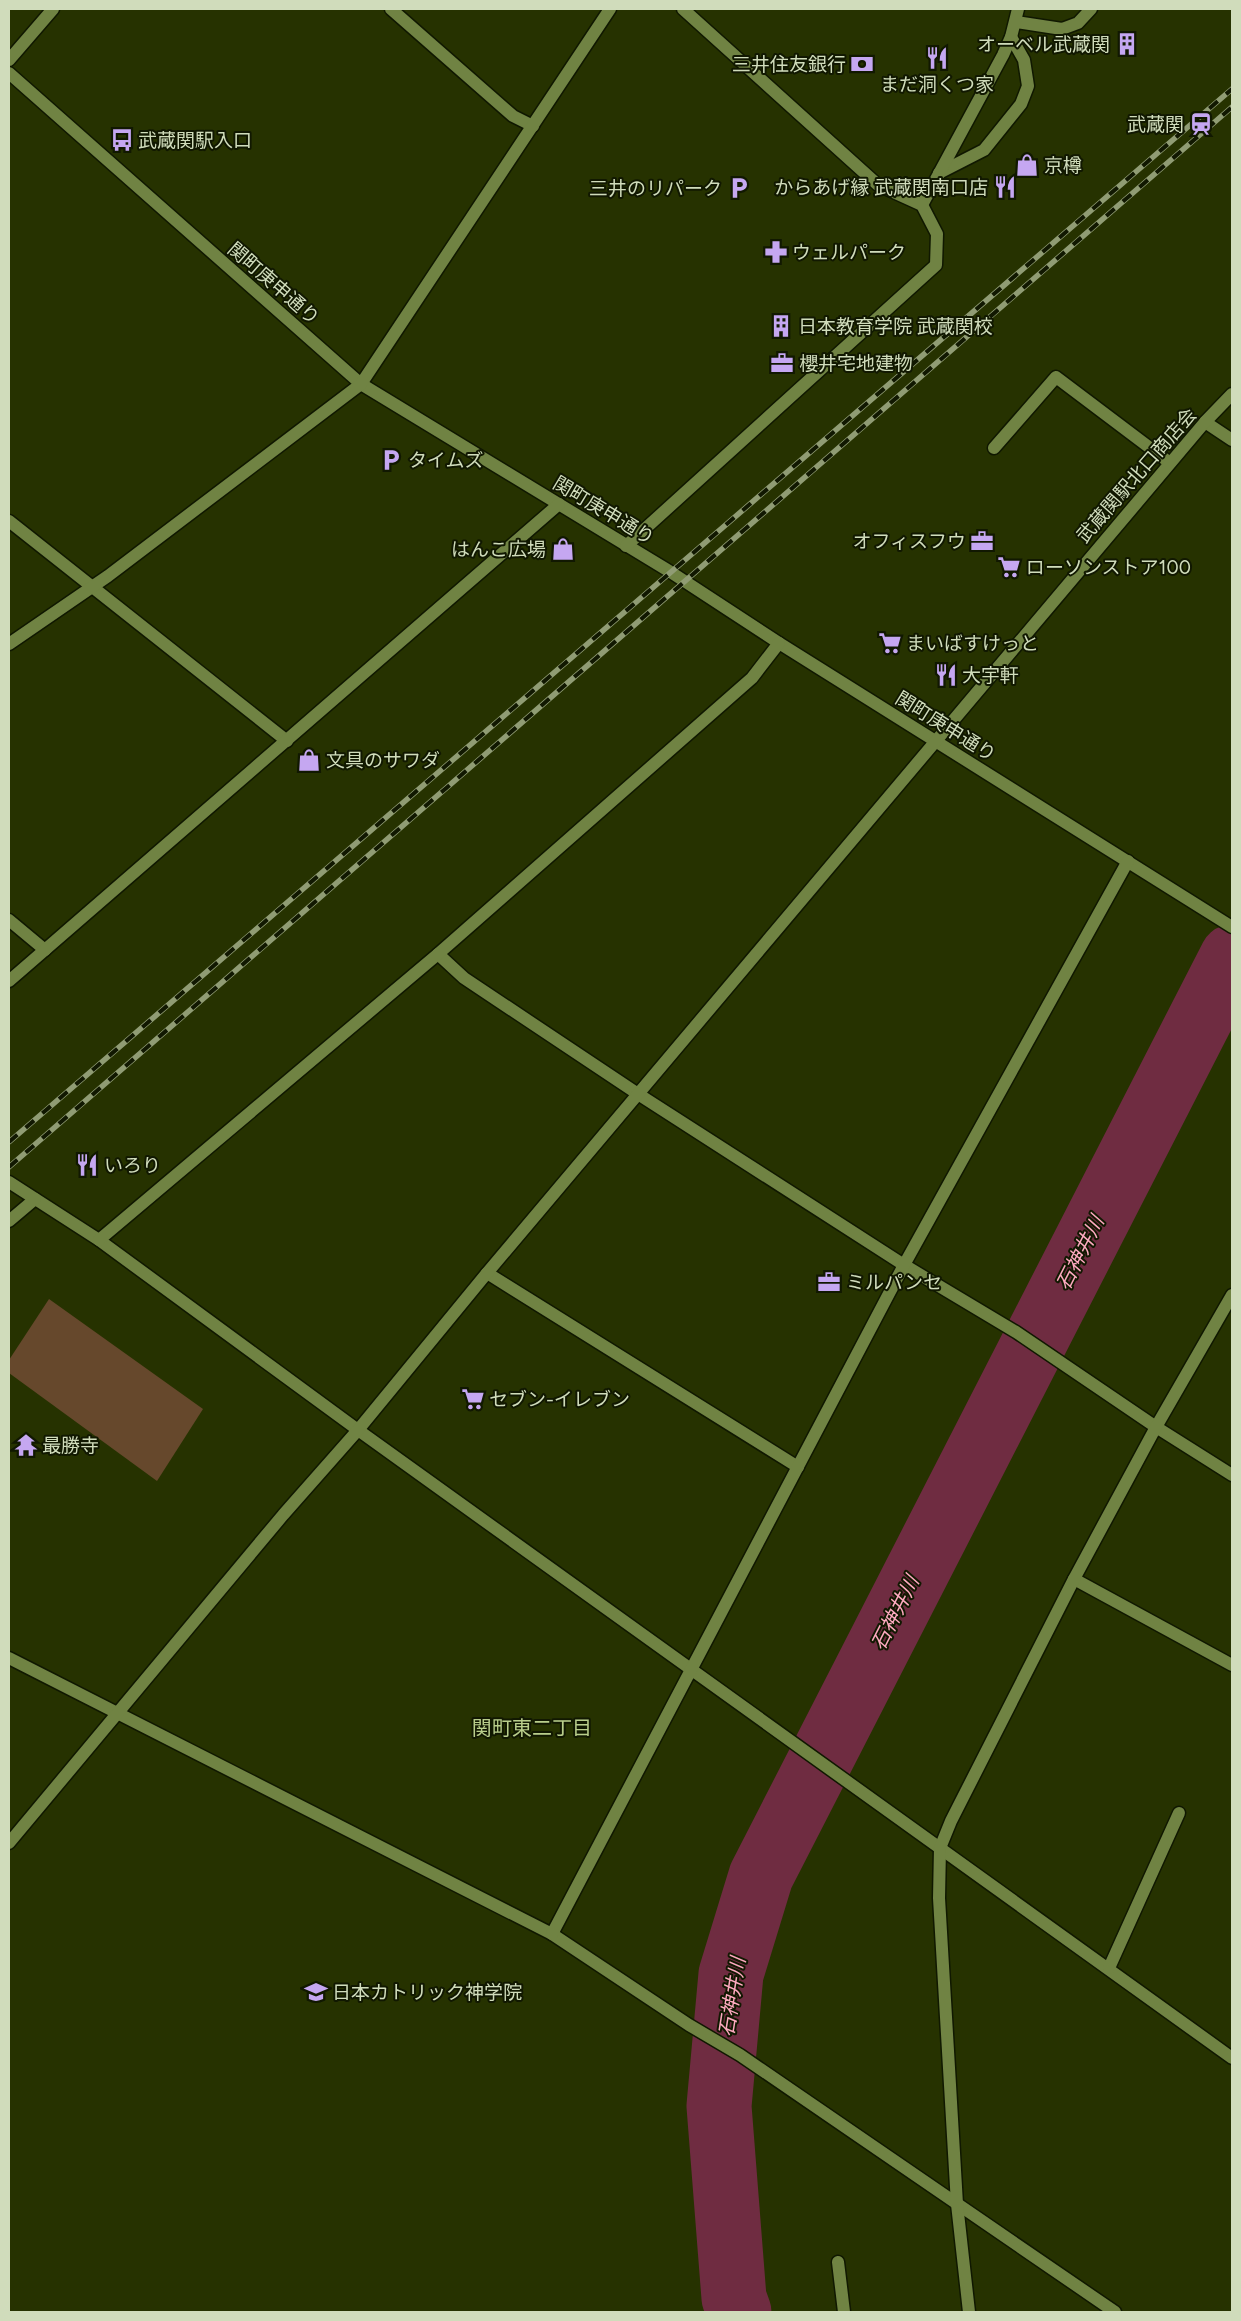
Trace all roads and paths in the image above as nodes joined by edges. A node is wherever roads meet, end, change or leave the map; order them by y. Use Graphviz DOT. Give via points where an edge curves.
graph roads {
  1 [pos="53,9"];
  2 [pos="391,9"];
  3 [pos="610,9"];
  4 [pos="683,9"];
  5 [pos="1018,9"];
  6 [pos="1091,9"];
  7 [pos="1016,22"];
  8 [pos="1011,37"];
  9 [pos="9,60"];
  10 [pos="9,73"];
  11 [pos="532,126"];
  12 [pos="939,173"];
  13 [pos="922,205"];
  14 [pos="360,384"];
  15 [pos="1232,394"];
  16 [pos="1205,422"];
  17 [pos="1232,440"];
  18 [pos="994,448"];
  19 [pos="1170,463"];
  20 [pos="559,504"];
  21 [pos="9,521"];
  22 [pos="626,546"];
  23 [pos="93,587"];
  24 [pos="779,643"];
  25 [pos="9,644"];
  26 [pos="287,741"];
  27 [pos="935,741"];
  28 [pos="1128,861"];
  29 [pos="9,920"];
  30 [pos="1228,924"];
  31 [pos="45,950"];
  32 [pos="438,954"];
  33 [pos="9,981"];
  34 [pos="638,1094"];
  35 [pos="9,1182"];
  36 [pos="35,1199"];
  37 [pos="9,1221"];
  38 [pos="99,1240"];
  39 [pos="904,1265"];
  40 [pos="487,1273"];
  41 [pos="1232,1295"];
  42 [pos="1156,1427"];
  43 [pos="358,1430"];
  44 [pos="798,1467"];
  45 [pos="1232,1475"];
  46 [pos="1074,1579"];
  47 [pos="9,1658"];
  48 [pos="1232,1665"];
  49 [pos="690,1669"];
  50 [pos="118,1713"];
  51 [pos="1179,1813"];
  52 [pos="9,1843"];
  53 [pos="940,1848"];
  54 [pos="552,1934"];
  55 [pos="1109,1968"];
  56 [pos="1232,2058"];
  57 [pos="957,2204"];
  58 [pos="838,2262"];
  59 [pos="844,2312"];
  60 [pos="969,2312"];
  61 [pos="1115,2312"];
  1 -- 9 [label="street"];
  2 -- 11 [label="street" via="513,116"];
  3 -- 11 [label="street"];
  4 -- 13 [label="street" via="878,185"];
  5 -- 7 [label="street"];
  6 -- 7 [label="street" via="1078,23 1062,29"];
  7 -- 8 [label="street"];
  8 -- 12 [label="street"];
  8 -- 12 [label="street" via="1024,60 1027,78 1028,86 1021,104 984,150"];
  10 -- 14 [label="street, 関町庚申通り"];
  11 -- 14 [label="street"];
  12 -- 13 [label="street"];
  13 -- 22 [label="street" via="937,234 936,265"];
  14 -- 20 [label="street, 関町庚申通り"];
  14 -- 23 [label="street"];
  15 -- 16 [label="street, 武蔵関駅北口商店会"];
  16 -- 17 [label="street"];
  16 -- 19 [label="street, 武蔵関駅北口商店会"];
  18 -- 19 [label="street" via="1056,377"];
  19 -- 27 [label="street, 武蔵関駅北口商店会"];
  20 -- 22 [label="street, 関町庚申通り"];
  20 -- 26 [label="street"];
  21 -- 23 [label="street"];
  22 -- 24 [label="street, 関町庚申通り"];
  23 -- 25 [label="street"];
  23 -- 26 [label="street"];
  24 -- 27 [label="street, 関町庚申通り"];
  24 -- 32 [label="street" via="752,678"];
  26 -- 31 [label="street"];
  27 -- 28 [label="street, 関町庚申通り"];
  27 -- 34 [label="street, 武蔵関駅北口商店会"];
  28 -- 30 [label="street, 関町庚申通り"];
  28 -- 39 [label="street"];
  29 -- 31 [label="street"];
  31 -- 33 [label="street"];
  32 -- 34 [label="street" via="464,978"];
  32 -- 38 [label="street"];
  34 -- 39 [label="street"];
  34 -- 40 [label="street, 武蔵関駅北口商店会"];
  35 -- 36 [label="street"];
  36 -- 37 [label="street"];
  36 -- 38 [label="street"];
  38 -- 43 [label="street"];
  39 -- 42 [label="street" via="1016,1332"];
  39 -- 44 [label="street"];
  40 -- 43 [label="street, 武蔵関駅北口商店会"];
  40 -- 44 [label="street"];
  41 -- 42 [label="street"];
  42 -- 45 [label="street"];
  42 -- 46 [label="street"];
  43 -- 49 [label="street"];
  43 -- 50 [label="street, 武蔵関駅北口商店会"];
  44 -- 49 [label="street"];
  46 -- 48 [label="street"];
  46 -- 53 [label="street"];
  47 -- 50 [label="street"];
  49 -- 53 [label="street"];
  49 -- 54 [label="street"];
  50 -- 52 [label="street, 武蔵関駅北口商店会"];
  50 -- 54 [label="street"];
  51 -- 55 [label="street"];
  53 -- 55 [label="street"];
  53 -- 57 [label="street" via="939,1898"];
  54 -- 57 [label="street" via="740,2056"];
  55 -- 56 [label="street"];
  57 -- 60 [label="street"];
  57 -- 61 [label="street"];
  58 -- 59 [label="street"];
}
